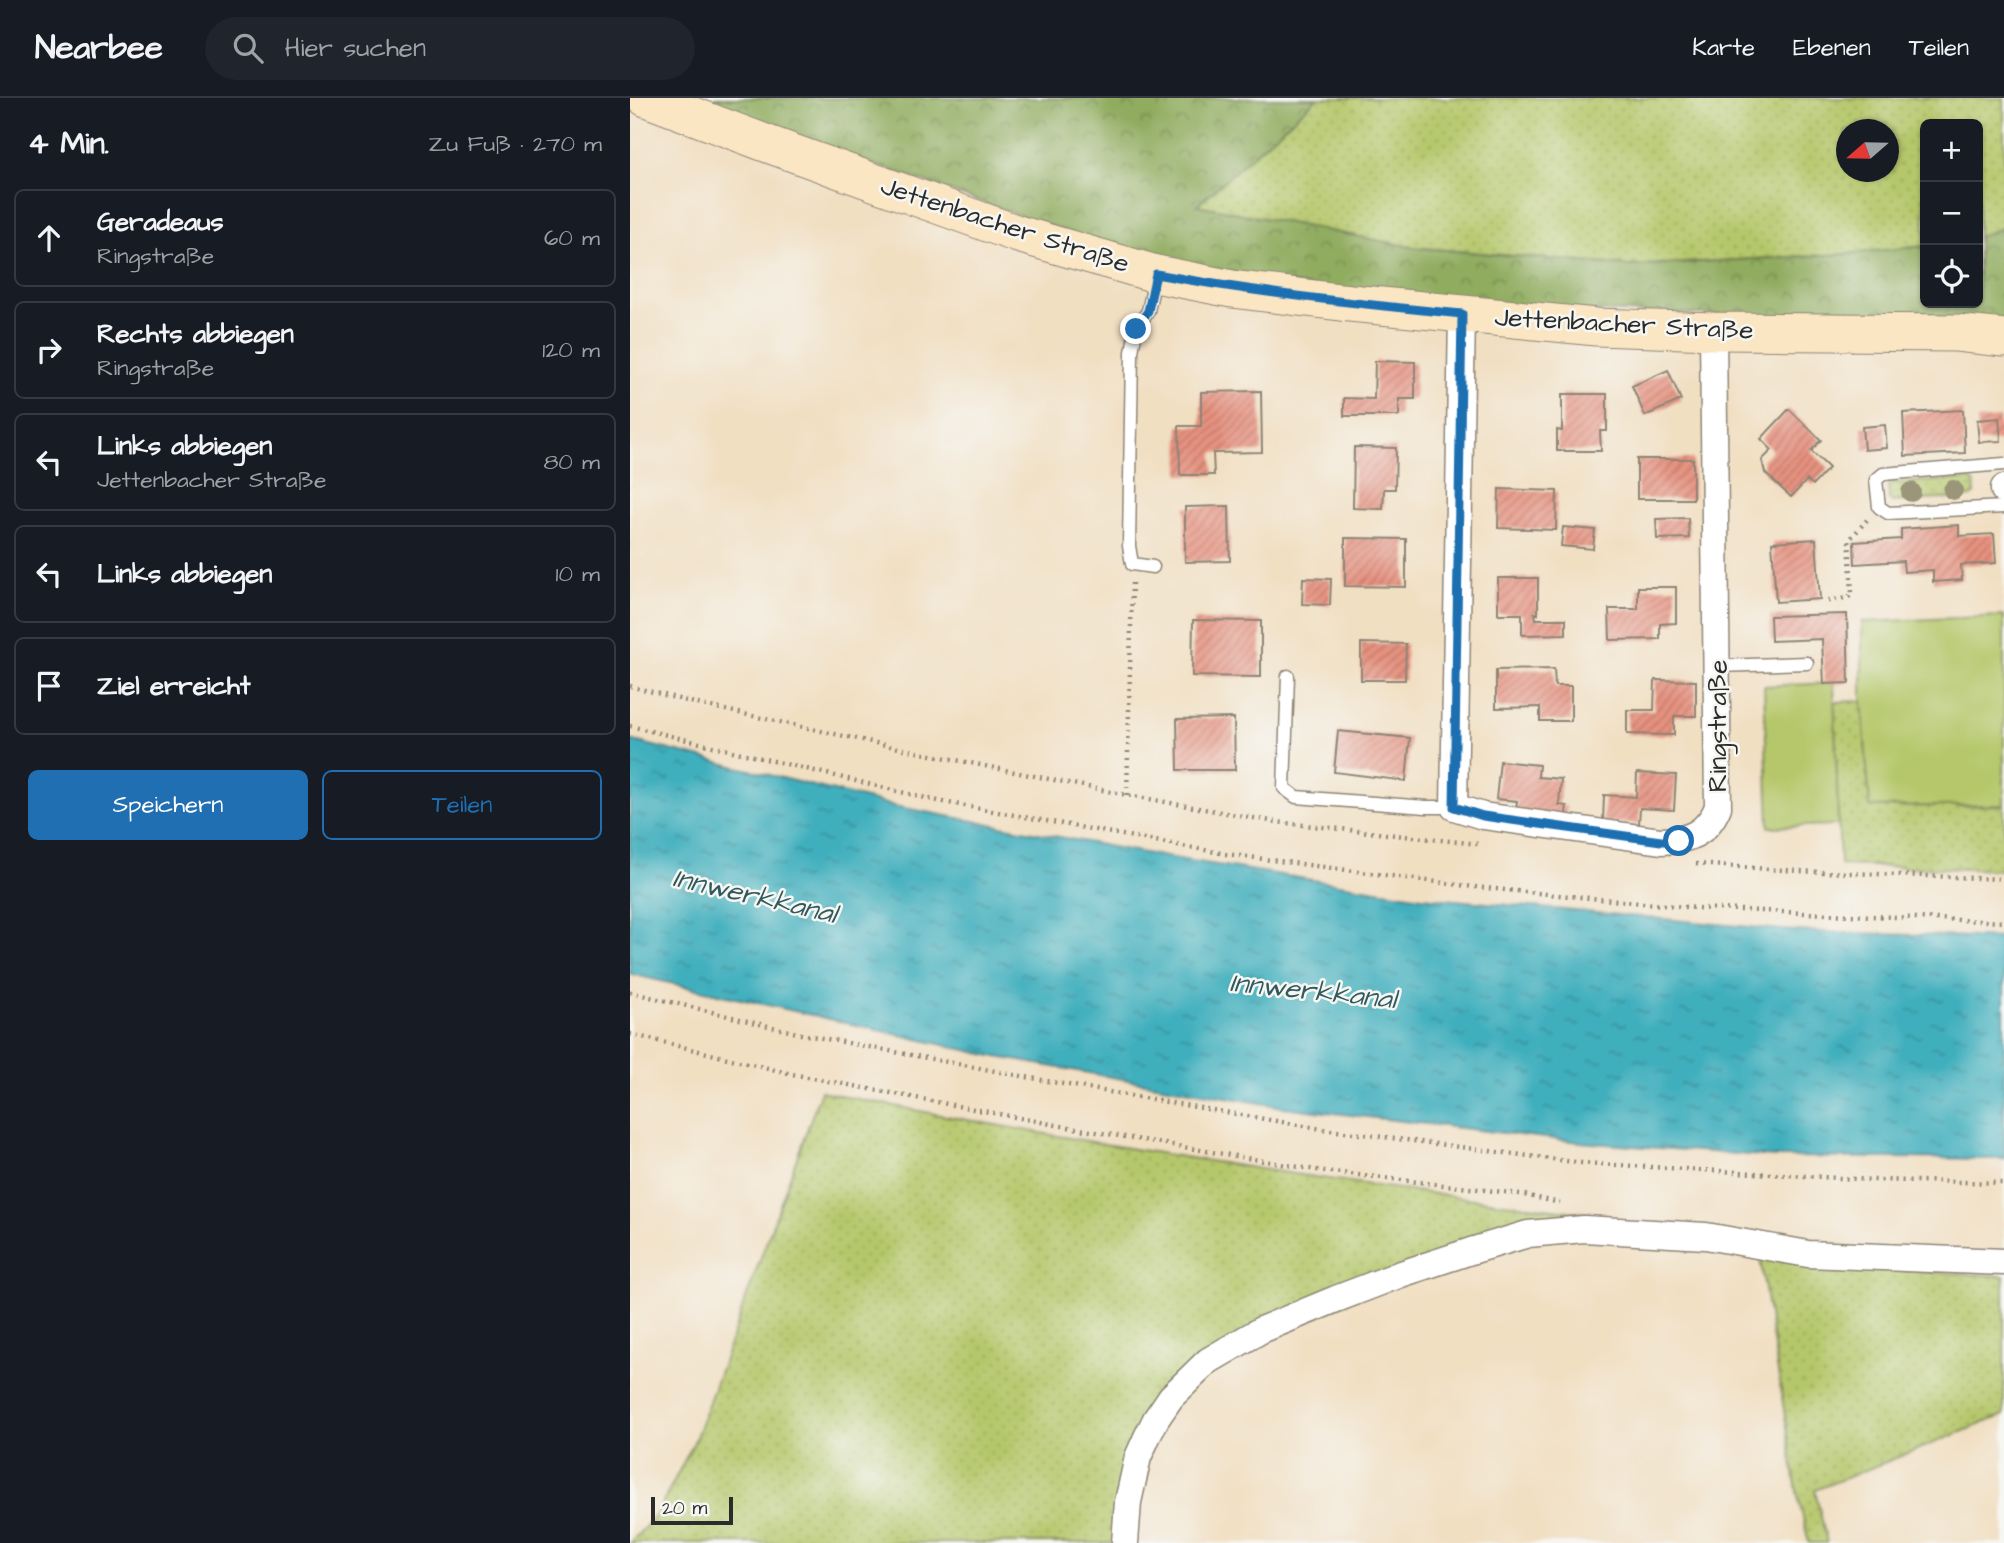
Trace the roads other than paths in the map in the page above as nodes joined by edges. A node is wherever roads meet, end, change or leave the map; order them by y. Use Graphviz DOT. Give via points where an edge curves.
graph roads {
  1 [pos="646,98"];
  2 [pos="1156,274"];
  3 [pos="1462,314"];
  4 [pos="1713,331"];
  5 [pos="2003,345"];
  6 [pos="2004,464"];
  7 [pos="2004,507"];
  8 [pos="1153,567"];
  9 [pos="1807,663"];
  10 [pos="1718,666"];
  11 [pos="1288,676"];
  12 [pos="1454,807"];
  13 [pos="2004,1262"];
  14 [pos="1125,1543"];
  1 -- 2 [label="street, Jettenbacher Straße" via="1018,234"];
  2 -- 3 [label="street, Jettenbacher Straße" via="1232,289"];
  2 -- 8 [label="lane" via="1132,352 1129,546 1132,564"];
  3 -- 4 [label="street, Jettenbacher Straße" via="1596,327"];
  3 -- 12 [label="street"];
  4 -- 5 [label="street, Jettenbacher Straße" via="1956,333"];
  4 -- 10 [label="street, Ringstraße"];
  6 -- 7 [label="lane" via="1883,474 1876,480 1879,507 1888,513"];
  9 -- 10 [label="lane"];
  10 -- 12 [label="street, Ringstraße" via="1718,807 1712,821 1697,834 1661,841 1483,816"];
  11 -- 12 [label="lane" via="1284,788 1296,797"];
  13 -- 14 [label="street" via="1808,1254 1706,1236 1584,1229 1528,1234 1471,1251 1261,1330 1208,1361 1171,1397 1147,1437 1128,1503"];
}
